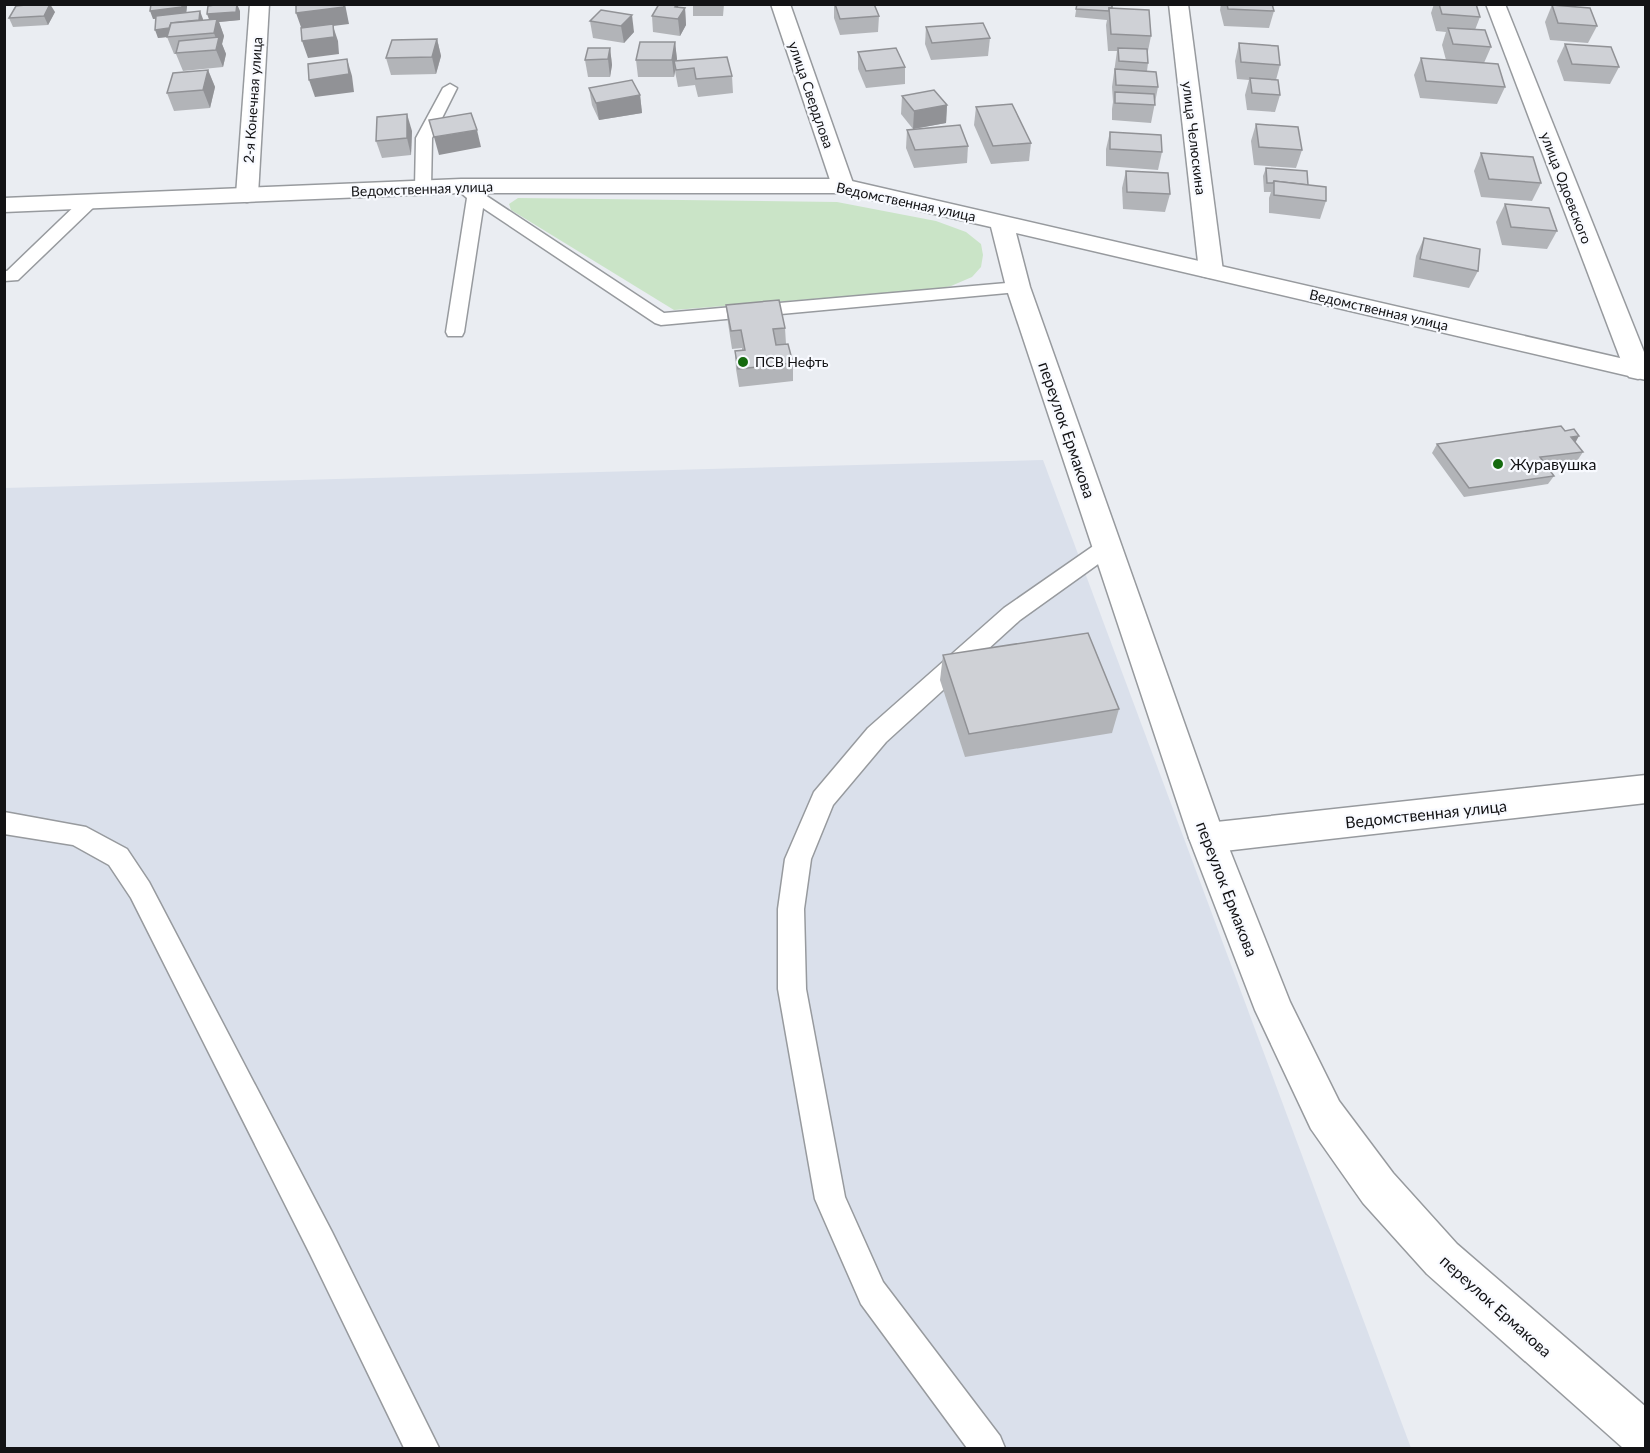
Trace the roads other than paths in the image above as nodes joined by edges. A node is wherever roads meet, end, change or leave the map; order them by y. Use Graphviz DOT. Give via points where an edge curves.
graph roads {
  1 [pos="780,4"];
  2 [pos="1178,4"];
  3 [pos="1495,4"];
  4 [pos="262,5"];
  5 [pos="450,88"];
  6 [pos="843,186"];
  7 [pos="423,188"];
  8 [pos="468,191"];
  9 [pos="247,195"];
  10 [pos="90,201"];
  11 [pos="4,205"];
  12 [pos="1001,222"];
  13 [pos="1211,271"];
  14 [pos="4,276"];
  15 [pos="1018,287"];
  16 [pos="455,332"];
  17 [pos="1642,372"];
  18 [pos="1107,547"];
  19 [pos="1646,789"];
  20 [pos="4,823"];
  21 [pos="1207,838"];
  22 [pos="1646,1438"];
  23 [pos="422,1449"];
  24 [pos="988,1449"];
  1 -- 6 [label="street, улица Свердлова"];
  2 -- 13 [label="street, улица Челюскина"];
  3 -- 17 [label="street, улица Одоевского"];
  4 -- 9 [label="street, 2-я Конечная улица"];
  5 -- 7 [label="lane" via="424,138"];
  6 -- 8 [label="street, Ведомственная улица"];
  6 -- 12 [label="street, Ведомственная улица"];
  7 -- 8 [label="street, Ведомственная улица"];
  7 -- 9 [label="street, Ведомственная улица"];
  8 -- 15 [label="lane" via="662,319"];
  8 -- 16 [label="lane"];
  9 -- 10 [label="street, Ведомственная улица"];
  10 -- 11 [label="street, Ведомственная улица"];
  10 -- 14 [label="lane" via="12,276"];
  12 -- 13 [label="street, Ведомственная улица"];
  12 -- 15 [label="street, переулок Ермакова"];
  13 -- 17 [label="street, Ведомственная улица"];
  15 -- 18 [label="street, переулок Ермакова"];
  18 -- 21 [label="street, переулок Ермакова"];
  18 -- 24 [label="lane" via="1012,614 877,735 823,800 798,859 790,909 792,989 830,1200 872,1293"];
  19 -- 21 [label="street, Ведомственная улица"];
  20 -- 23 [label="lane" via="77,835 118,857 140,890"];
  21 -- 22 [label="street, переулок Ермакова" via="1274,1010 1325,1116 1378,1188 1442,1259"];
}
